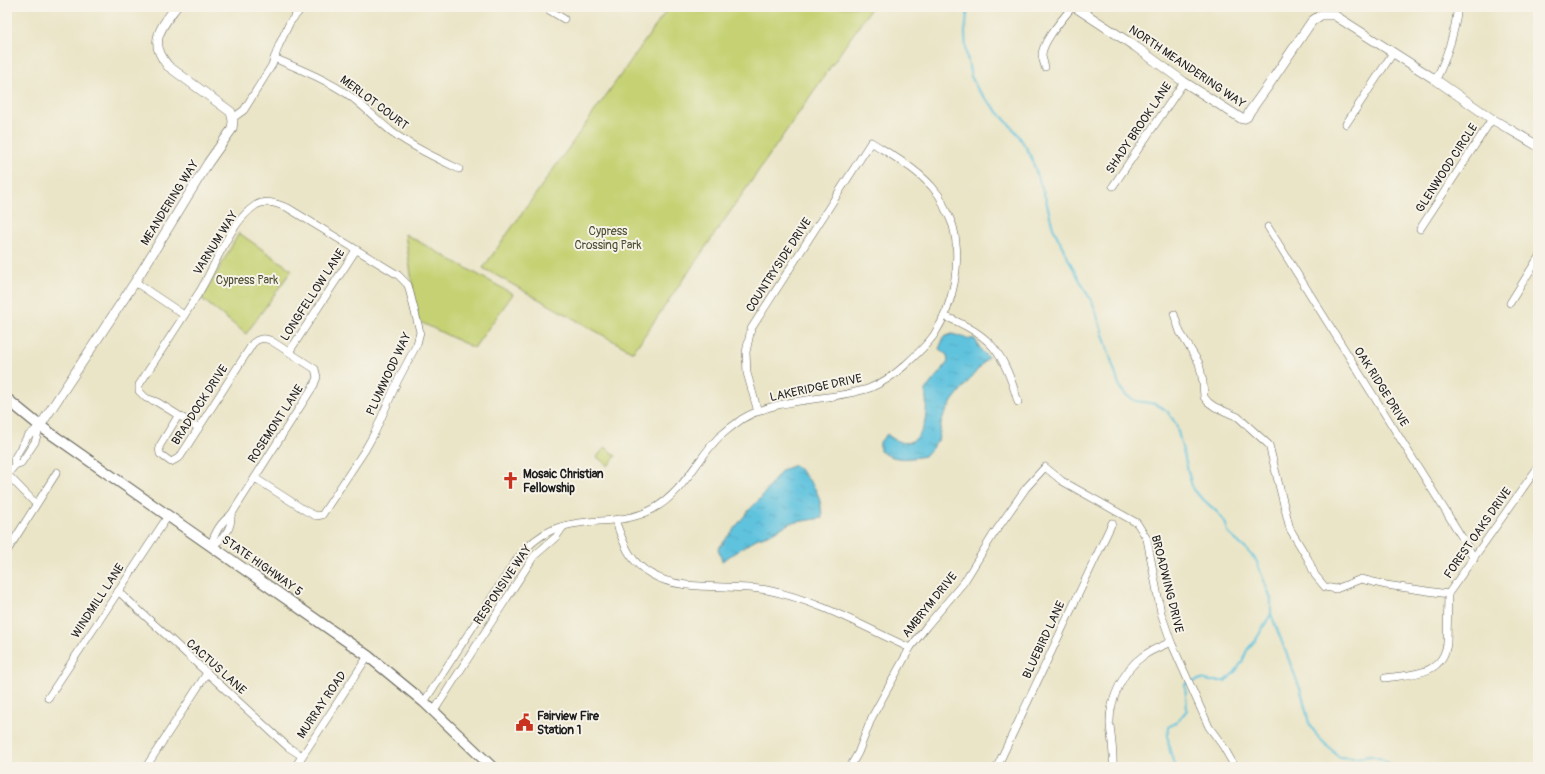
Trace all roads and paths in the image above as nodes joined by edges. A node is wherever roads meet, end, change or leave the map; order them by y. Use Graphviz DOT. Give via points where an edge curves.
graph roads {
  1 [pos="176,7"];
  2 [pos="303,7"];
  3 [pos="544,7"];
  4 [pos="1074,7"];
  5 [pos="1458,7"];
  6 [pos="564,19"];
  7 [pos="1393,52"];
  8 [pos="274,58"];
  9 [pos="1045,66"];
  10 [pos="1436,80"];
  11 [pos="1184,82"];
  12 [pos="233,118"];
  13 [pos="1492,119"];
  14 [pos="1346,124"];
  15 [pos="871,142"];
  16 [pos="1538,146"];
  17 [pos="459,169"];
  18 [pos="1113,186"];
  19 [pos="1268,227"];
  20 [pos="1420,229"];
  21 [pos="356,250"];
  22 [pos="1538,258"];
  23 [pos="135,282"];
  24 [pos="1510,303"];
  25 [pos="1174,314"];
  26 [pos="184,315"];
  27 [pos="944,316"];
  28 [pos="289,352"];
  29 [pos="7,399"];
  30 [pos="1018,402"];
  31 [pos="758,412"];
  32 [pos="178,416"];
  33 [pos="40,426"];
  34 [pos="199,428"];
  35 [pos="1045,467"];
  36 [pos="1538,467"];
  37 [pos="57,472"];
  38 [pos="7,475"];
  39 [pos="255,478"];
  40 [pos="36,504"];
  41 [pos="168,516"];
  42 [pos="615,520"];
  43 [pos="1112,523"];
  44 [pos="563,527"];
  45 [pos="211,546"];
  46 [pos="7,551"];
  47 [pos="1474,559"];
  48 [pos="118,591"];
  49 [pos="1448,594"];
  50 [pos="1171,642"];
  51 [pos="910,648"];
  52 [pos="368,656"];
  53 [pos="207,673"];
  54 [pos="1385,678"];
  55 [pos="48,698"];
  56 [pos="424,702"];
  57 [pos="434,711"];
  58 [pos="302,756"];
  59 [pos="146,767"];
  60 [pos="295,767"];
  61 [pos="492,767"];
  62 [pos="850,767"];
  63 [pos="998,767"];
  64 [pos="1113,767"];
  65 [pos="1235,767"];
  1 -- 12 [label="street" via="158,35 162,59 168,66 228,108"];
  2 -- 8 [label="street" via="290,22"];
  3 -- 6 [label="street"];
  4 -- 9 [label="street" via="1044,47 1042,55"];
  4 -- 11 [label="street, NORTH MEANDERING WAY"];
  5 -- 10 [label="street" via="1444,64"];
  7 -- 10 [label="street, NORTH MEANDERING WAY"];
  7 -- 11 [label="street, NORTH MEANDERING WAY" via="1334,15 1321,15 1312,21 1247,117 1236,116"];
  7 -- 14 [label="street"];
  8 -- 12 [label="street" via="244,110"];
  8 -- 17 [label="street, MERLOT COURT" via="332,84 392,132"];
  10 -- 13 [label="street, NORTH MEANDERING WAY"];
  11 -- 18 [label="street, SHADY BROOK LANE"];
  12 -- 23 [label="street, MEANDERING WAY" via="232,129 208,163"];
  13 -- 16 [label="street, NORTH MEANDERING WAY"];
  13 -- 20 [label="street, GLENWOOD CIRCLE"];
  15 -- 27 [label="street, LAKERIDGE DRIVE" via="926,179 938,194 953,225 956,250 954,284"];
  15 -- 31 [label="street, COUNTRYSIDE DRIVE" via="751,329 746,352 747,373"];
  19 -- 47 [label="street, OAK RIDGE DRIVE"];
  21 -- 26 [label="street, VARNUM WAY" via="283,206 273,202 258,204 242,217"];
  21 -- 28 [label="street, LONGFELLOW LANE"];
  21 -- 39 [label="street, PLUMWOOD WAY" via="408,285 420,332 418,344 365,450 322,515 316,516 306,511"];
  22 -- 24 [label="street"];
  23 -- 26 [label="street"];
  23 -- 33 [label="street, MEANDERING WAY"];
  25 -- 49 [label="street, FOREST OAKS DRIVE" via="1180,332 1199,363 1204,397 1215,407 1238,417 1269,445 1290,530 1315,575 1325,587 1336,589 1361,580"];
  26 -- 32 [label="street, VARNUM WAY" via="139,385 139,391 146,398"];
  27 -- 30 [label="street" via="965,324 984,336 995,348 1012,382"];
  27 -- 31 [label="street, LAKERIDGE DRIVE" via="934,335 913,359 893,375 871,387 779,404"];
  28 -- 34 [label="street, BRADDOCK DRIVE" via="263,338 253,343"];
  28 -- 39 [label="street, ROSEMONT LANE" via="314,369 317,377"];
  29 -- 33 [label="main road, STATE HIGHWAY 5"];
  31 -- 42 [label="street, LAKERIDGE DRIVE" via="743,419 719,437 668,499 653,510"];
  32 -- 34 [label="street"];
  32 -- 34 [label="street, BRADDOCK DRIVE" via="159,447 160,454 171,462 180,457"];
  33 -- 38 [label="street" via="27,437 14,459 15,466"];
  33 -- 41 [label="main road, STATE HIGHWAY 5"];
  35 -- 50 [label="street, BROADWING DRIVE" via="1062,481 1137,523 1147,539 1161,613"];
  35 -- 51 [label="street, AMBRYM DRIVE" via="1026,488 964,582"];
  36 -- 47 [label="street, FOREST OAKS DRIVE"];
  37 -- 40 [label="street"];
  38 -- 40 [label="street"];
  39 -- 45 [label="street, ROSEMONT LANE" via="213,537"];
  40 -- 46 [label="street"];
  41 -- 45 [label="main road, STATE HIGHWAY 5"];
  41 -- 48 [label="street, WINDMILL LANE"];
  42 -- 44 [label="street, LAKERIDGE DRIVE"];
  42 -- 51 [label="street" via="626,550 638,566 652,575 684,584 766,590 796,598 838,614"];
  43 -- 63 [label="street, BLUEBIRD LANE"];
  44 -- 56 [label="street, RESPONSIVE WAY" via="550,530 527,546"];
  44 -- 57 [label="street, RESPONSIVE WAY" via="556,537 534,556"];
  45 -- 52 [label="main road, STATE HIGHWAY 5"];
  47 -- 49 [label="street, FOREST OAKS DRIVE"];
  48 -- 53 [label="street, CACTUS LANE"];
  48 -- 55 [label="street, WINDMILL LANE"];
  49 -- 54 [label="street" via="1448,643 1443,658 1436,666 1425,672"];
  50 -- 64 [label="street" via="1142,656 1119,684 1110,721"];
  50 -- 65 [label="street, BROADWING DRIVE" via="1209,727"];
  51 -- 62 [label="street, AMBRYM DRIVE" via="872,717"];
  52 -- 56 [label="main road, STATE HIGHWAY 5"];
  52 -- 58 [label="street, MURRAY ROAD"];
  53 -- 58 [label="street, CACTUS LANE" via="288,747"];
  53 -- 59 [label="street"];
  56 -- 57 [label="main road, STATE HIGHWAY 5"];
  57 -- 61 [label="main road, STATE HIGHWAY 5"];
  58 -- 60 [label="street, MURRAY ROAD"];
}
